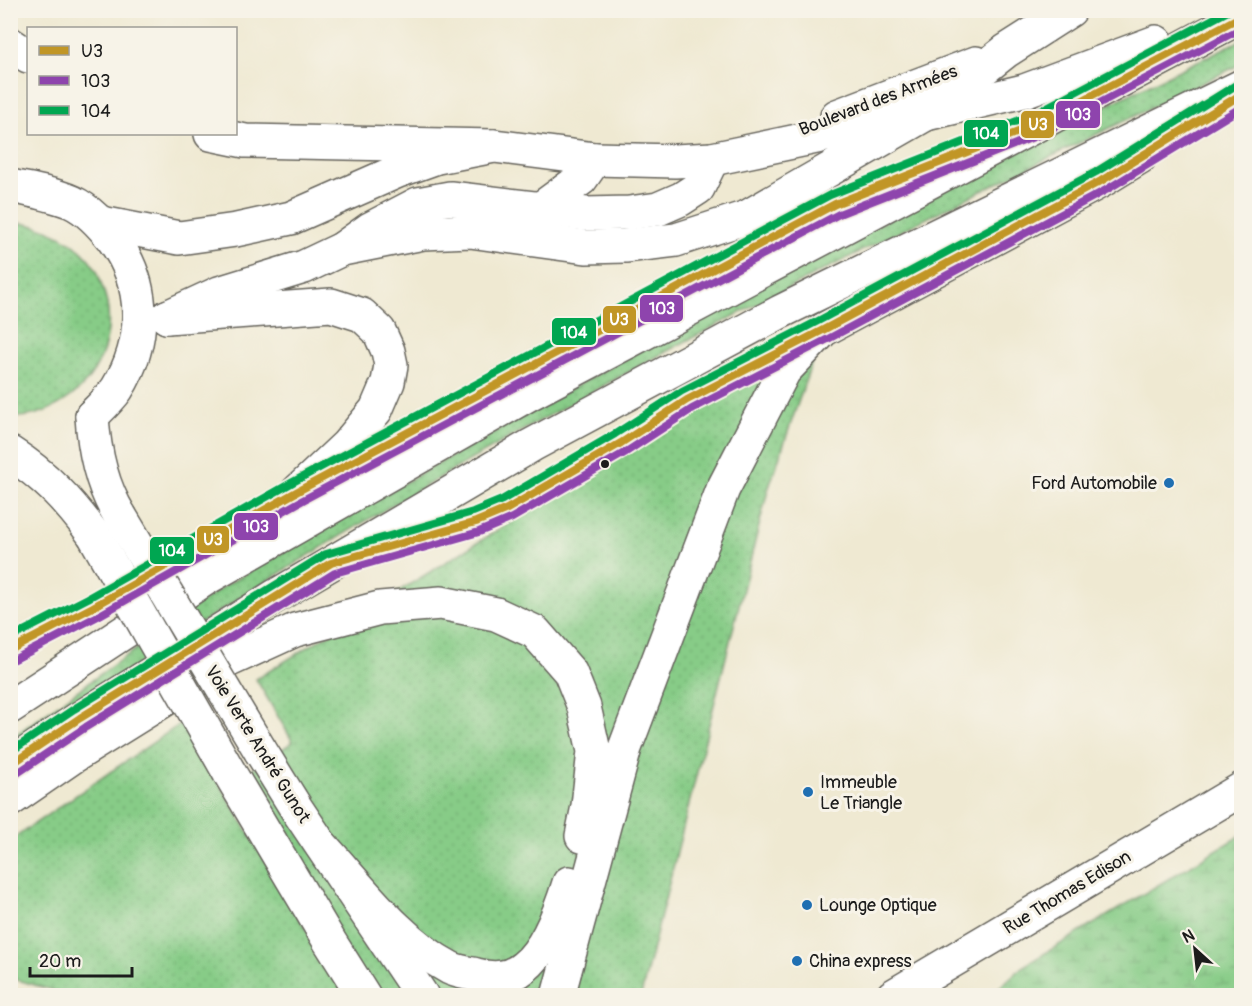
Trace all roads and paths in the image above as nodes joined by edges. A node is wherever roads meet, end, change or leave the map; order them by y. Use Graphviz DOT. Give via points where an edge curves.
graph roads {
  1 [pos="1071,10"];
  2 [pos="1239,10"];
  3 [pos="1242,16"];
  4 [pos="10,44"];
  5 [pos="1006,51"];
  6 [pos="27,55"];
  7 [pos="1242,86"];
  8 [pos="1242,94"];
  9 [pos="926,114"];
  10 [pos="216,135"];
  11 [pos="494,146"];
  12 [pos="750,150"];
  13 [pos="595,159"];
  14 [pos="712,159"];
  15 [pos="10,186"];
  16 [pos="540,208"];
  17 [pos="101,223"];
  18 [pos="342,249"];
  19 [pos="153,325"];
  20 [pos="10,453"];
  21 [pos="205,579"];
  22 [pos="10,707"];
  23 [pos="10,765"];
  24 [pos="1242,789"];
  25 [pos="10,800"];
  26 [pos="322,846"];
  27 [pos="364,996"];
  28 [pos="422,996"];
  29 [pos="558,996"];
  30 [pos="893,996"];
  1 -- 5 [label="main road, Boulevard des Armées"];
  2 -- 9 [label="main road" via="1024,91"];
  3 -- 21 [label="main road" via="529,394"];
  4 -- 6 [label="main road"];
  5 -- 9 [label="main road, Boulevard des Armées"];
  5 -- 12 [label="main road, Boulevard des Armées"];
  7 -- 23 [label="main road" via="780,312 532,445 274,597"];
  8 -- 29 [label="main road" via="1101,181 824,330 784,371 723,489 625,748"];
  9 -- 12 [label="main road"];
  9 -- 18 [label="main road" via="747,217 675,240 586,248 470,231 423,233"];
  10 -- 11 [label="main road" via="245,141"];
  11 -- 13 [label="main road"];
  11 -- 17 [label="main road" via="437,157 291,218 236,230 178,238"];
  12 -- 14 [label="main road"];
  13 -- 14 [label="main road"];
  13 -- 16 [label="main road" via="581,179"];
  14 -- 16 [label="main road" via="698,188 658,209 586,214"];
  15 -- 17 [label="main road" via="74,203"];
  16 -- 18 [label="main road" via="450,198 418,204"];
  17 -- 19 [label="main road" via="123,252 140,310"];
  18 -- 19 [label="main road" via="304,267 219,293"];
  19 -- 21 [label="main road" via="331,305 362,315 379,331 391,365 376,410 347,445"];
  19 -- 26 [label="main road, Voie Verte André Gunot, bridge" via="116,390 92,416 93,442 105,489 260,750"];
  20 -- 27 [label="main road, Voie Verte André Gunot, bridge" via="52,484 94,535"];
  21 -- 22 [label="main road"];
  24 -- 30 [label="main road, Rue Thomas Edison"];
  25 -- 26 [label="main road" via="225,662 295,630 380,608 441,603 496,614 535,632 570,672 584,706 594,751 588,806 561,908 542,946 525,967 498,978 452,969 397,928"];
  26 -- 28 [label="main road, Voie Verte André Gunot"];
}
